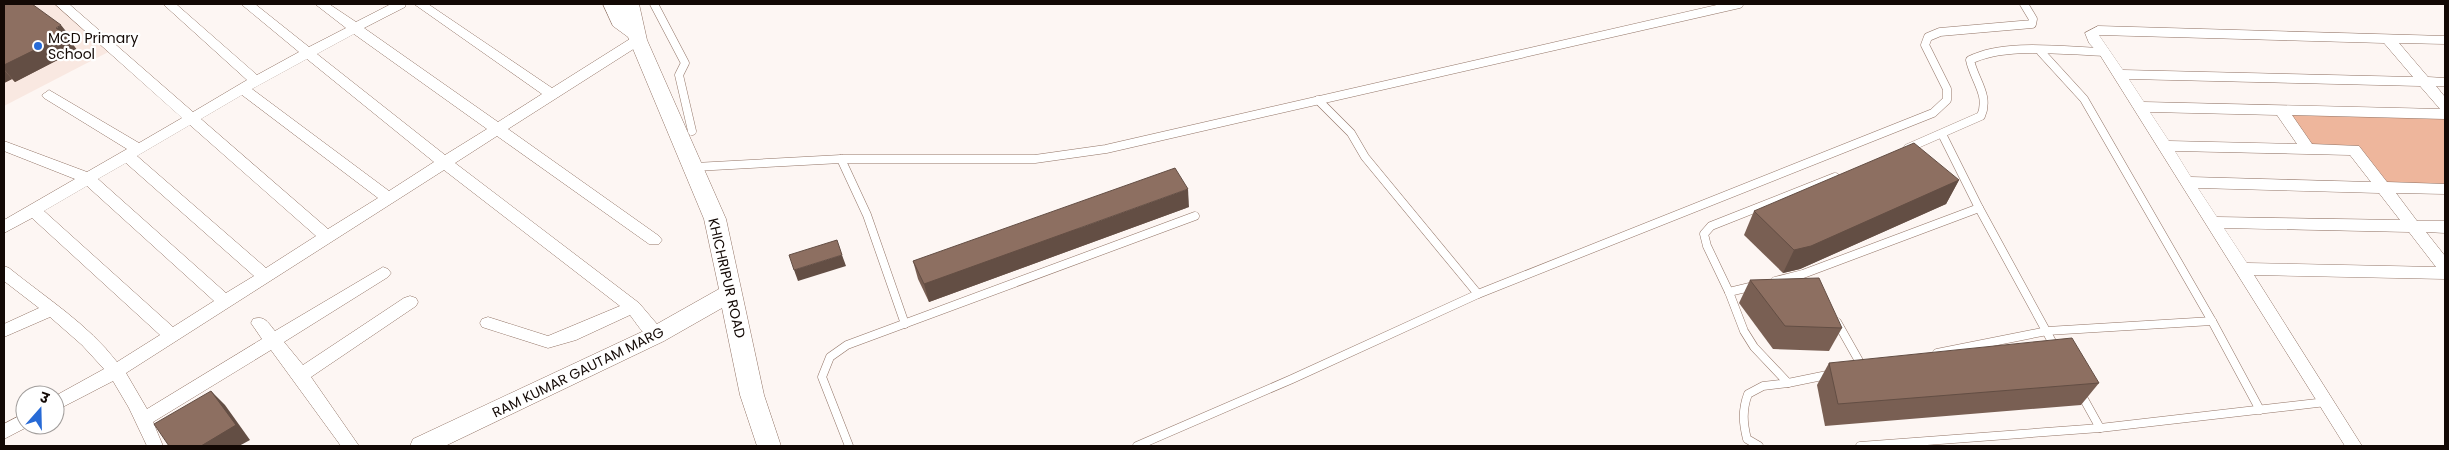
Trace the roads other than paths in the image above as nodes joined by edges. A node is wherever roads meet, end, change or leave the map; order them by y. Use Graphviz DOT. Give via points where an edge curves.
graph roads {
  1 [pos="61,4"];
  2 [pos="169,4"];
  3 [pos="247,4"];
  4 [pos="321,4"];
  5 [pos="400,4"];
  6 [pos="420,4"];
  7 [pos="612,4"];
  8 [pos="630,4"];
  9 [pos="654,4"];
  10 [pos="1739,4"];
  11 [pos="2024,4"];
  12 [pos="354,28"];
  13 [pos="637,36"];
  14 [pos="2388,39"];
  15 [pos="2445,40"];
  16 [pos="307,52"];
  17 [pos="2041,52"];
  18 [pos="2105,52"];
  19 [pos="2118,74"];
  20 [pos="256,81"];
  21 [pos="2424,81"];
  22 [pos="2445,82"];
  23 [pos="243,89"];
  24 [pos="50,94"];
  25 [pos="553,95"];
  26 [pos="1318,100"];
  27 [pos="2445,106"];
  28 [pos="2139,107"];
  29 [pos="2281,110"];
  30 [pos="2445,114"];
  31 [pos="192,119"];
  32 [pos="499,129"];
  33 [pos="692,131"];
  34 [pos="1942,134"];
  35 [pos="4,146"];
  36 [pos="2164,146"];
  37 [pos="2307,148"];
  38 [pos="134,153"];
  39 [pos="1896,153"];
  40 [pos="842,159"];
  41 [pos="445,163"];
  42 [pos="693,167"];
  43 [pos="1841,175"];
  44 [pos="87,178"];
  45 [pos="2187,182"];
  46 [pos="2383,187"];
  47 [pos="2445,189"];
  48 [pos="390,199"];
  49 [pos="1979,208"];
  50 [pos="33,210"];
  51 [pos="1195,216"];
  52 [pos="2212,222"];
  53 [pos="4,227"];
  54 [pos="2414,227"];
  55 [pos="2445,227"];
  56 [pos="328,238"];
  57 [pos="654,240"];
  58 [pos="2445,267"];
  59 [pos="2242,269"];
  60 [pos="1808,272"];
  61 [pos="383,273"];
  62 [pos="2445,273"];
  63 [pos="265,276"];
  64 [pos="6,278"];
  65 [pos="1813,280"];
  66 [pos="731,292"];
  67 [pos="1729,292"];
  68 [pos="1478,294"];
  69 [pos="224,301"];
  70 [pos="410,302"];
  71 [pos="633,307"];
  72 [pos="50,310"];
  73 [pos="1831,312"];
  74 [pos="2212,321"];
  75 [pos="259,323"];
  76 [pos="488,323"];
  77 [pos="905,324"];
  78 [pos="4,331"];
  79 [pos="2047,331"];
  80 [pos="171,335"];
  81 [pos="656,335"];
  82 [pos="274,342"];
  83 [pos="1931,354"];
  84 [pos="2060,355"];
  85 [pos="1873,366"];
  86 [pos="1863,368"];
  87 [pos="1854,370"];
  88 [pos="116,371"];
  89 [pos="1844,371"];
  90 [pos="301,375"];
  91 [pos="2073,380"];
  92 [pos="1788,383"];
  93 [pos="65,399"];
  94 [pos="2326,402"];
  95 [pos="2260,410"];
  96 [pos="144,419"];
  97 [pos="15,426"];
  98 [pos="2100,428"];
  99 [pos="4,432"];
  100 [pos="155,446"];
  101 [pos="351,446"];
  102 [pos="422,446"];
  103 [pos="768,446"];
  104 [pos="849,446"];
  105 [pos="1137,446"];
  106 [pos="1759,446"];
  107 [pos="1860,446"];
  108 [pos="2354,446"];
  1 -- 31 [label="street"];
  2 -- 20 [label="street"];
  3 -- 16 [label="street"];
  4 -- 12 [label="street"];
  5 -- 12 [label="street"];
  6 -- 25 [label="street"];
  7 -- 13 [label="main road, KHICHRIPUR ROAD" via="619,22"];
  8 -- 13 [label="main road, KHICHRIPUR ROAD"];
  9 -- 33 [label="lane" via="685,63 679,75"];
  10 -- 26 [label="lane"];
  11 -- 68 [label="lane" via="2034,19 2032,24 1940,32 1928,37 1925,45 1947,89 1947,100 1933,114"];
  12 -- 16 [label="street"];
  12 -- 32 [label="street"];
  13 -- 25 [label="street"];
  13 -- 42 [label="main road, KHICHRIPUR ROAD"];
  14 -- 15 [label="street"];
  14 -- 18 [label="street" via="2098,30 2092,33 2094,40"];
  14 -- 21 [label="street"];
  16 -- 20 [label="street"];
  16 -- 41 [label="street"];
  17 -- 18 [label="lane"];
  17 -- 34 [label="lane" via="2001,51 1975,55 1970,66 1985,94 1986,108 1982,116"];
  17 -- 74 [label="lane" via="2084,99"];
  18 -- 19 [label="street"];
  19 -- 21 [label="street"];
  19 -- 28 [label="street"];
  20 -- 23 [label="street"];
  21 -- 22 [label="street"];
  21 -- 27 [label="street"];
  23 -- 31 [label="street"];
  23 -- 48 [label="street"];
  24 -- 38 [label="street"];
  25 -- 32 [label="street"];
  26 -- 40 [label="lane" via="1106,149 1035,159"];
  26 -- 68 [label="lane" via="1351,133 1371,165"];
  28 -- 29 [label="street"];
  28 -- 36 [label="street"];
  29 -- 30 [label="street"];
  29 -- 37 [label="street"];
  31 -- 38 [label="street"];
  31 -- 56 [label="street"];
  32 -- 41 [label="street"];
  32 -- 57 [label="street"];
  34 -- 39 [label="lane"];
  34 -- 49 [label="lane"];
  35 -- 44 [label="street"];
  36 -- 37 [label="street"];
  36 -- 45 [label="street"];
  37 -- 46 [label="street" via="2354,150"];
  38 -- 44 [label="street"];
  38 -- 63 [label="street"];
  40 -- 42 [label="lane"];
  40 -- 77 [label="lane" via="867,215"];
  41 -- 48 [label="street"];
  41 -- 71 [label="street"];
  42 -- 66 [label="main road, KHICHRIPUR ROAD" via="715,219"];
  43 -- 67 [label="lane" via="1711,226 1704,234 1707,246"];
  44 -- 50 [label="street"];
  44 -- 69 [label="street"];
  45 -- 46 [label="street"];
  45 -- 52 [label="street"];
  46 -- 47 [label="street"];
  46 -- 54 [label="street"];
  48 -- 56 [label="street"];
  49 -- 60 [label="lane"];
  49 -- 79 [label="lane"];
  50 -- 53 [label="street"];
  50 -- 80 [label="street"];
  51 -- 77 [label="lane"];
  52 -- 54 [label="street"];
  52 -- 59 [label="street"];
  54 -- 55 [label="street"];
  54 -- 58 [label="street"];
  56 -- 63 [label="street"];
  59 -- 62 [label="street"];
  59 -- 94 [label="street"];
  60 -- 65 [label="lane"];
  60 -- 67 [label="lane"];
  61 -- 82 [label="street"];
  63 -- 69 [label="street"];
  64 -- 72 [label="street"];
  66 -- 81 [label="main road, RAM KUMAR GAUTAM MARG"];
  66 -- 103 [label="main road, KHICHRIPUR ROAD" via="752,395"];
  67 -- 92 [label="lane" via="1754,347"];
  68 -- 105 [label="lane"];
  69 -- 80 [label="street"];
  70 -- 90 [label="street"];
  71 -- 76 [label="street" via="548,342"];
  71 -- 81 [label="street"];
  72 -- 78 [label="street"];
  72 -- 88 [label="street" via="88,340"];
  73 -- 86 [label="lane"];
  74 -- 79 [label="lane"];
  74 -- 95 [label="lane"];
  75 -- 82 [label="street"];
  77 -- 104 [label="lane" via="847,345 830,357 822,377"];
  79 -- 83 [label="lane"];
  79 -- 84 [label="lane"];
  80 -- 88 [label="street"];
  81 -- 102 [label="main road, RAM KUMAR GAUTAM MARG"];
  82 -- 90 [label="street"];
  82 -- 96 [label="street"];
  85 -- 86 [label="lane"];
  86 -- 87 [label="lane"];
  88 -- 93 [label="street"];
  88 -- 96 [label="street"];
  89 -- 92 [label="lane"];
  90 -- 101 [label="street"];
  91 -- 98 [label="lane"];
  92 -- 106 [label="lane" via="1763,386 1748,394 1742,407 1746,439"];
  94 -- 95 [label="lane"];
  94 -- 108 [label="street"];
  95 -- 98 [label="lane"];
  96 -- 100 [label="street"];
  97 -- 99 [label="street"];
  98 -- 107 [label="lane"];
}
